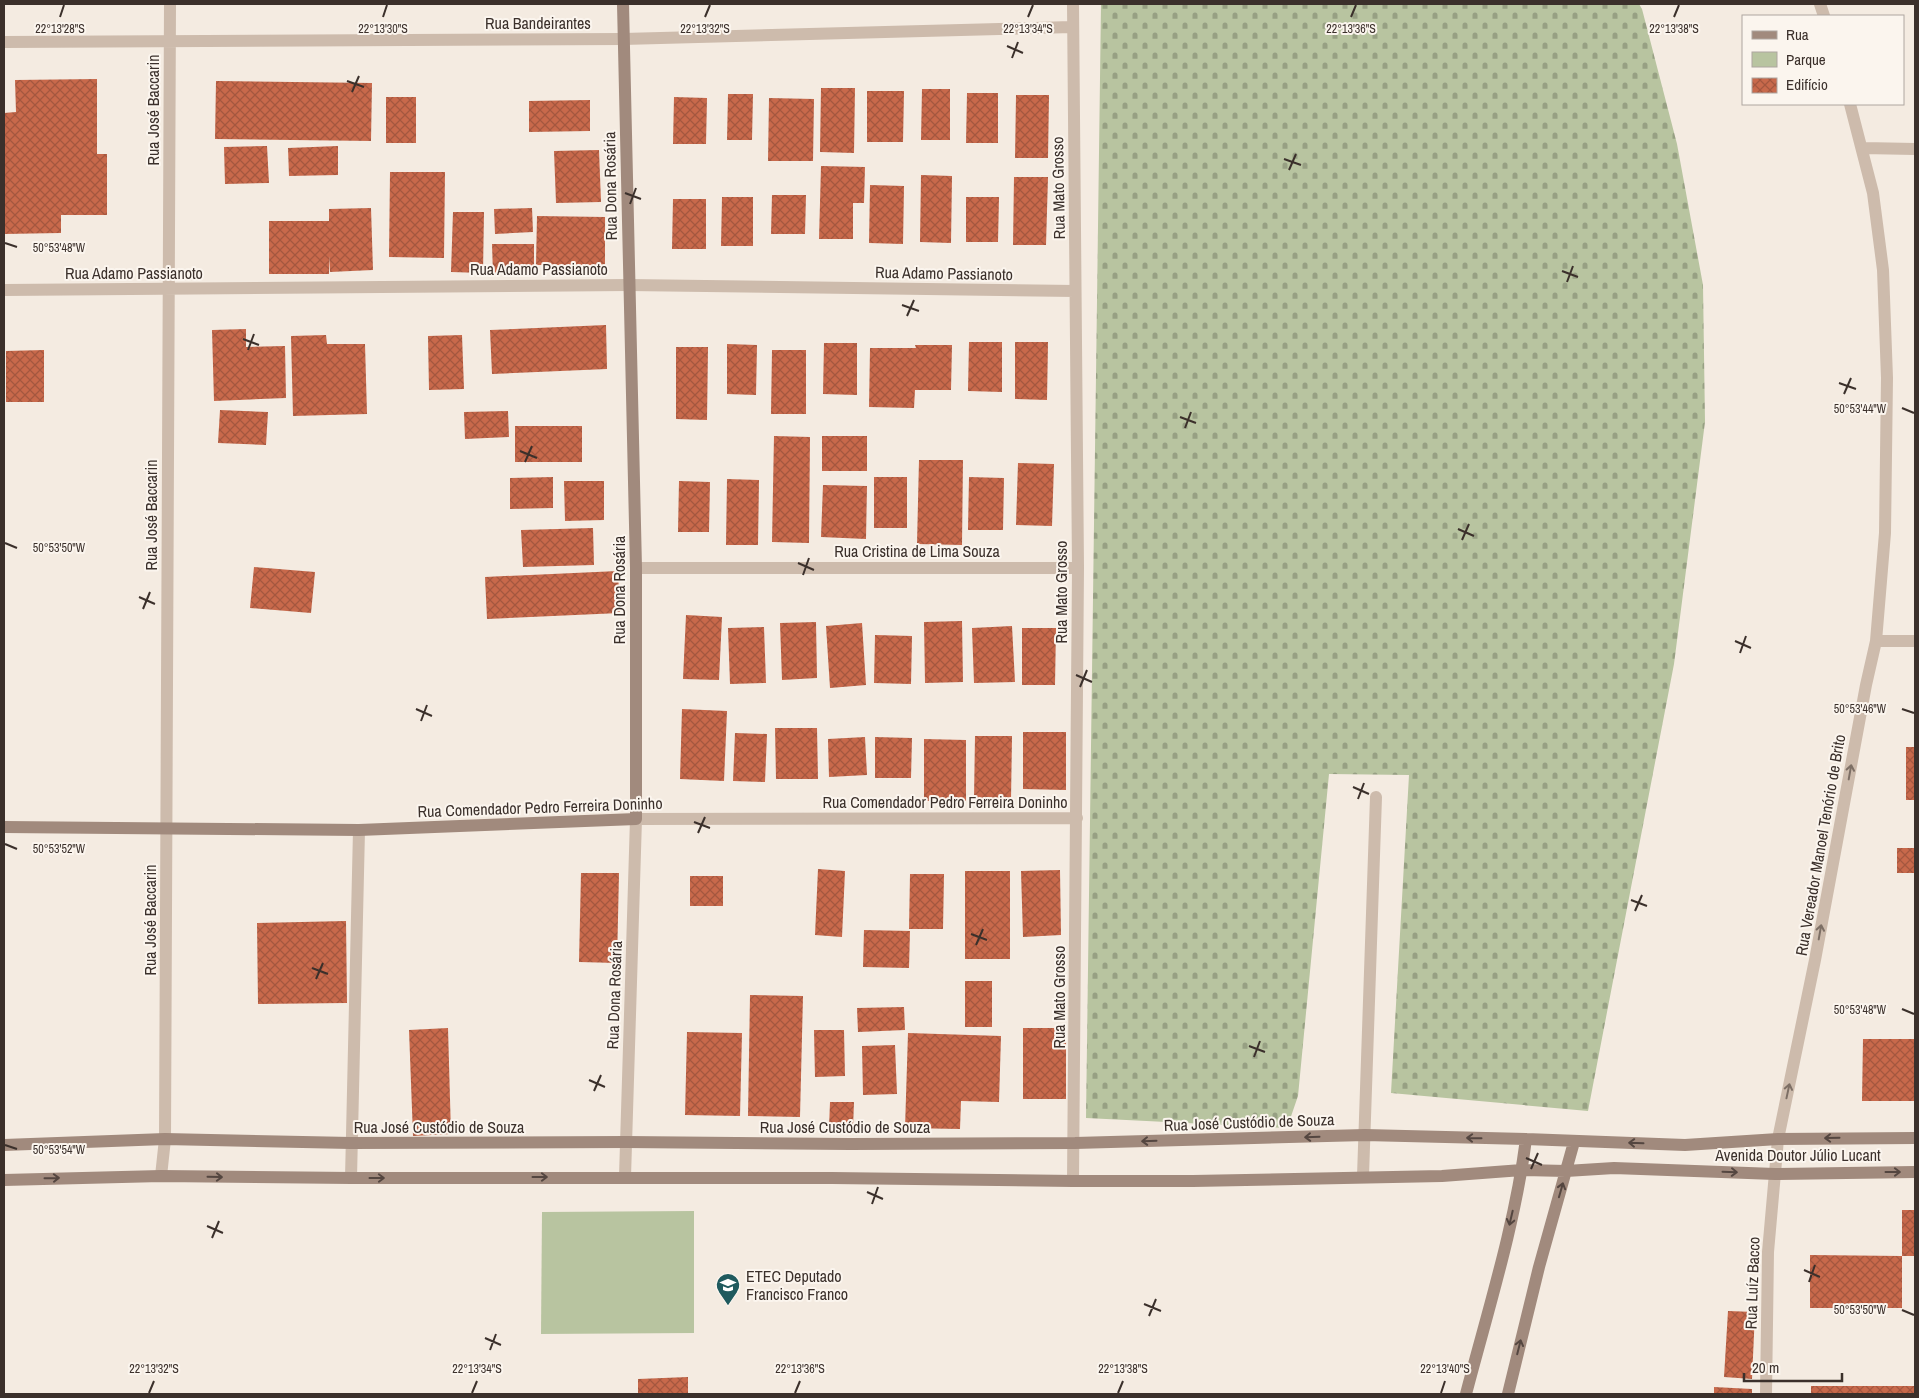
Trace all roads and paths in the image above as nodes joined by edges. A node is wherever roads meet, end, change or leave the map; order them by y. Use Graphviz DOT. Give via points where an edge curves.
graph roads {
  1 [pos="170,4"];
  2 [pos="623,4"];
  3 [pos="1073,4"];
  4 [pos="1072,27"];
  5 [pos="623,39"];
  6 [pos="170,41"];
  7 [pos="4,42"];
  8 [pos="1850,105"];
  9 [pos="1863,148"];
  10 [pos="1915,149"];
  11 [pos="628,285"];
  12 [pos="168,289"];
  13 [pos="4,290"];
  14 [pos="1075,291"];
  15 [pos="636,568"];
  16 [pos="1078,568"];
  17 [pos="1876,641"];
  18 [pos="1915,641"];
  19 [pos="1376,797"];
  20 [pos="1077,818"];
  21 [pos="636,819"];
  22 [pos="4,827"];
  23 [pos="167,828"];
  24 [pos="359,830"];
  25 [pos="1365,1135"];
  26 [pos="165,1138"];
  27 [pos="1915,1138"];
  28 [pos="1526,1139"];
  29 [pos="1778,1139"];
  30 [pos="626,1142"];
  31 [pos="1574,1142"];
  32 [pos="1075,1143"];
  33 [pos="351,1144"];
  34 [pos="4,1145"];
  35 [pos="1685,1145"];
  36 [pos="1522,1170"];
  37 [pos="1566,1171"];
  38 [pos="1915,1172"];
  39 [pos="1775,1174"];
  40 [pos="161,1176"];
  41 [pos="1363,1176"];
  42 [pos="625,1177"];
  43 [pos="351,1178"];
  44 [pos="4,1180"];
  45 [pos="1073,1181"];
  46 [pos="1466,1394"];
  47 [pos="1508,1394"];
  48 [pos="1766,1394"];
  1 -- 6 [label="street, Rua José Baccarin"];
  2 -- 5 [label="street, Rua Dona Rosária"];
  3 -- 4 [label="street, Rua Mato Grosso"];
  4 -- 5 [label="street, Rua Bandeirantes"];
  4 -- 14 [label="street, Rua Mato Grosso"];
  5 -- 6 [label="street, Rua Bandeirantes"];
  5 -- 11 [label="street, Rua Dona Rosária"];
  6 -- 7 [label="street, Rua Bandeirantes"];
  6 -- 12 [label="street, Rua José Baccarin"];
  8 -- 9 [label="street, Rua Vereador Manoel Tenório de Brito"];
  9 -- 10 [label="street"];
  9 -- 17 [label="street, Rua Vereador Manoel Tenório de Brito" via="1873,193 1883,270 1886,358 1885,533"];
  11 -- 12 [label="street, Rua Adamo Passianoto"];
  11 -- 14 [label="street, Rua Adamo Passianoto"];
  11 -- 15 [label="street, Rua Dona Rosária"];
  12 -- 13 [label="street, Rua Adamo Passianoto"];
  12 -- 23 [label="street, Rua José Baccarin"];
  14 -- 16 [label="street, Rua Mato Grosso"];
  15 -- 16 [label="street, Rua Cristina de Lima Souza"];
  15 -- 21 [label="street, Rua Dona Rosária"];
  16 -- 20 [label="street, Rua Mato Grosso"];
  17 -- 18 [label="street"];
  29 -- 17 [label="street, Rua Vereador Manoel Tenório de Brito, one-way"];
  19 -- 25 [label="street"];
  20 -- 21 [label="street, Rua Comendador Pedro Ferreira Doninho"];
  20 -- 32 [label="street, Rua Mato Grosso"];
  21 -- 24 [label="street, Rua Comendador Pedro Ferreira Doninho"];
  21 -- 30 [label="street, Rua Dona Rosária"];
  22 -- 23 [label="street, Rua Comendador Pedro Ferreira Doninho"];
  23 -- 24 [label="street, Rua Comendador Pedro Ferreira Doninho"];
  23 -- 26 [label="street, Rua José Baccarin"];
  24 -- 33 [label="street"];
  28 -- 25 [label="street, Rua José Custódio de Souza, one-way"];
  25 -- 32 [label="street, Rua José Custódio de Souza, one-way"];
  25 -- 41 [label="street"];
  26 -- 33 [label="street, Rua José Custódio de Souza"];
  26 -- 34 [label="street, Rua José Custódio de Souza"];
  26 -- 40 [label="street, Rua José Baccarin"];
  27 -- 29 [label="street, Avenida Doutor Júlio Lucant, one-way"];
  28 -- 31 [label="street, Rua José Custódio de Souza"];
  28 -- 36 [label="street"];
  29 -- 35 [label="street, Avenida Doutor Júlio Lucant"];
  29 -- 39 [label="street, Rua Vereador Manoel Tenório de Brito"];
  30 -- 32 [label="street, Rua José Custódio de Souza"];
  30 -- 33 [label="street, Rua José Custódio de Souza"];
  30 -- 42 [label="street, Rua Dona Rosária"];
  35 -- 31 [label="street, Rua José Custódio de Souza, one-way"];
  31 -- 37 [label="street"];
  32 -- 45 [label="street, Rua Mato Grosso"];
  33 -- 43 [label="street"];
  36 -- 37 [label="street"];
  36 -- 41 [label="street" via="1442,1176"];
  36 -- 46 [label="street, one-way"];
  37 -- 39 [label="street, Avenida Doutor Júlio Lucant, one-way" via="1614,1168"];
  47 -- 37 [label="street, one-way"];
  39 -- 38 [label="street, Avenida Doutor Júlio Lucant, one-way"];
  39 -- 48 [label="street, Rua Luíz Bacco" via="1768,1252"];
  40 -- 43 [label="street, one-way"];
  44 -- 40 [label="street, one-way"];
  41 -- 45 [label="street"];
  43 -- 42 [label="street, one-way"];
  42 -- 45 [label="street"];
}
